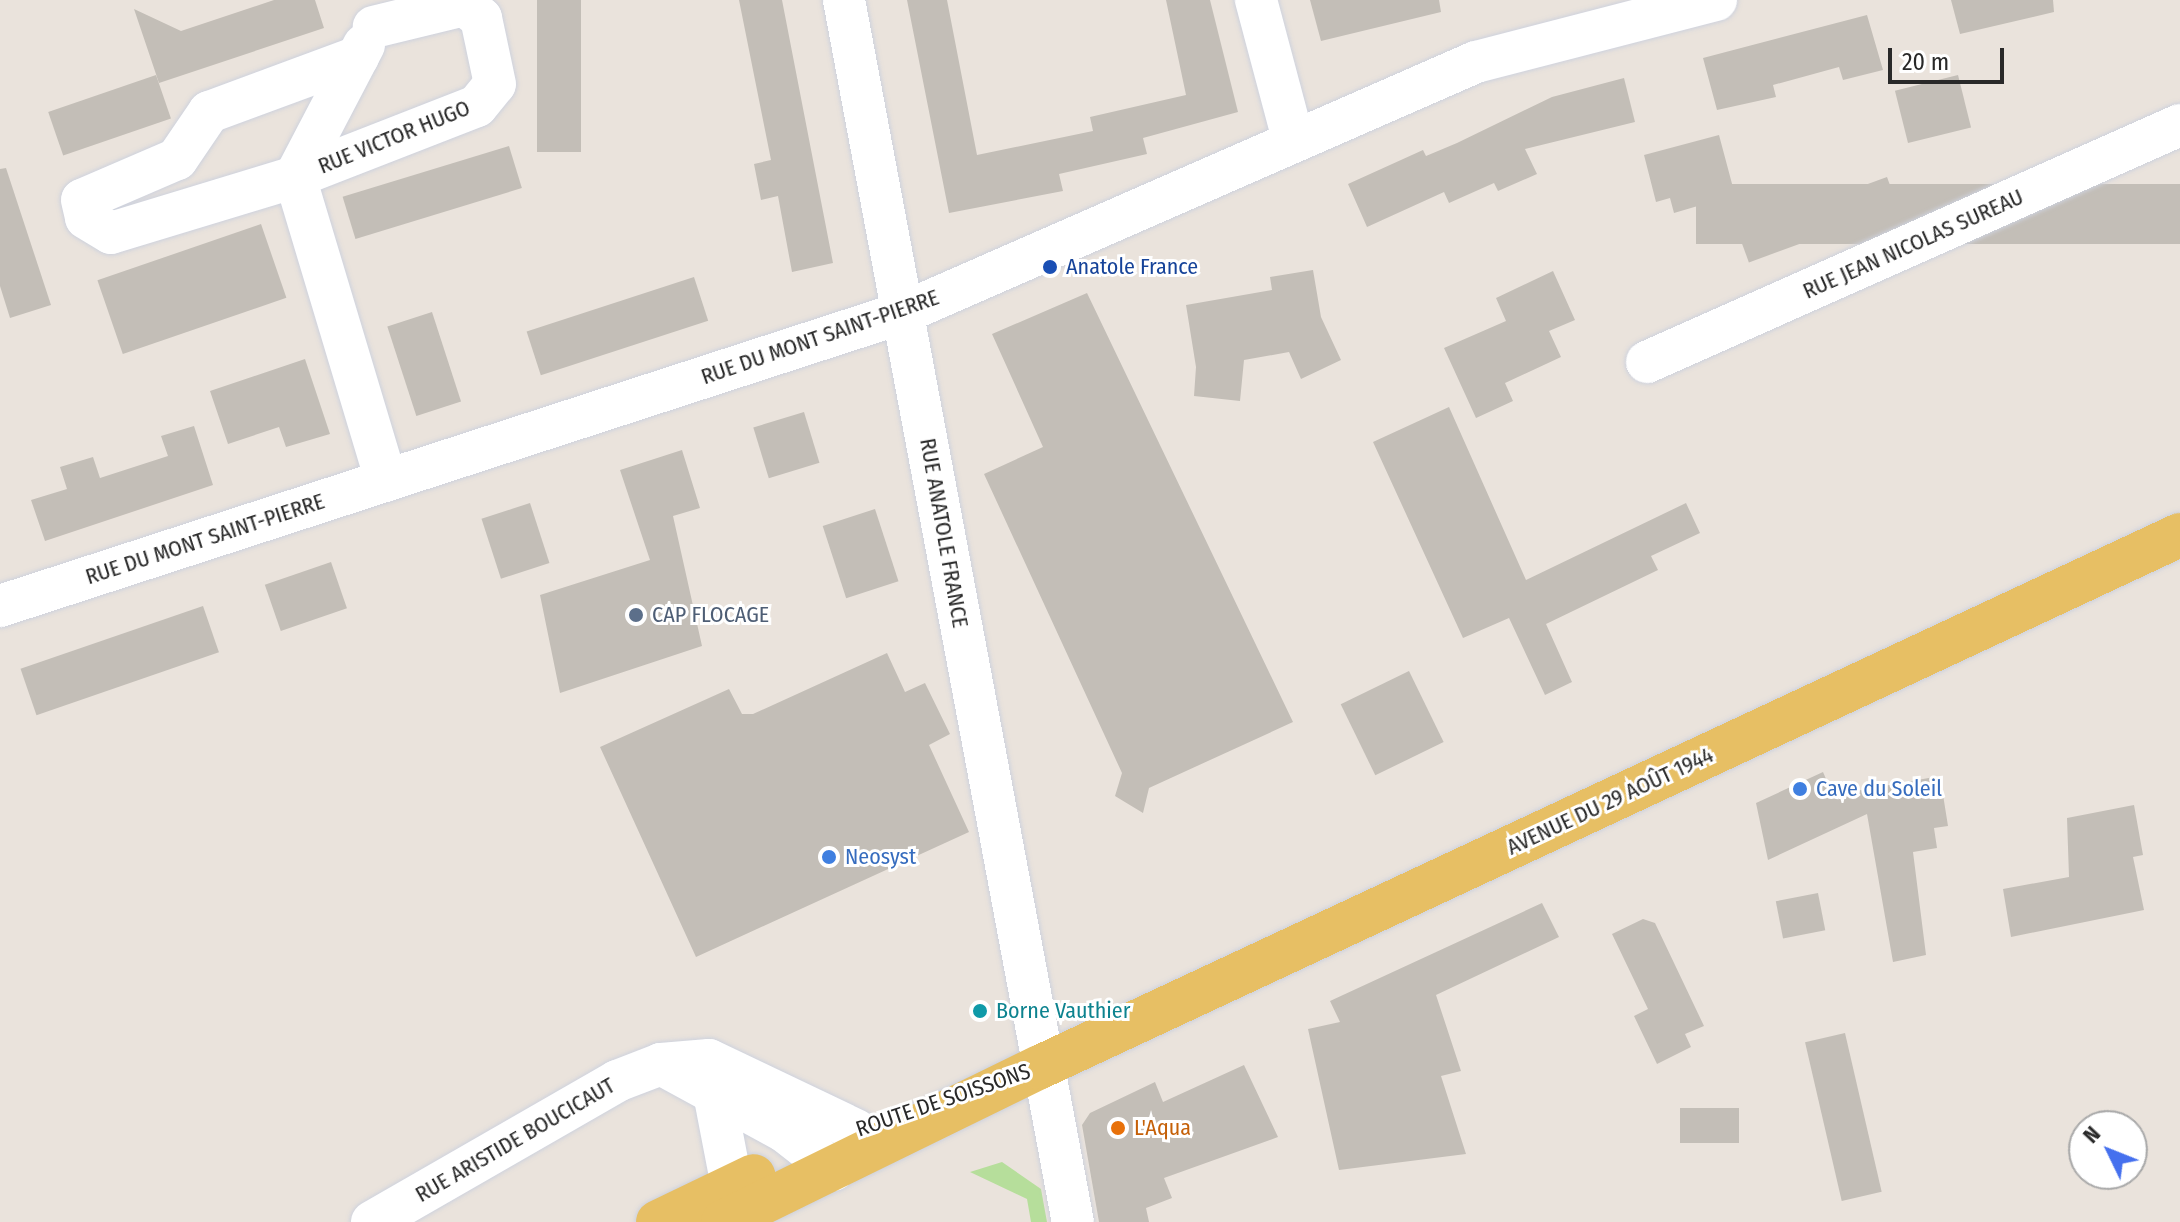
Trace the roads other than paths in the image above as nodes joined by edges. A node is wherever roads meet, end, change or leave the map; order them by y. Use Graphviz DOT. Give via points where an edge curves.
graph roads {
  1 [pos="844,0"];
  2 [pos="1256,0"];
  3 [pos="1716,0"];
  4 [pos="366,28"];
  5 [pos="2180,125"];
  6 [pos="1293,139"];
  7 [pos="295,177"];
  8 [pos="905,312"];
  9 [pos="1647,362"];
  10 [pos="386,481"];
  11 [pos="2180,535"];
  12 [pos="0,606"];
  13 [pos="661,1064"];
  14 [pos="1040,1067"];
  15 [pos="715,1098"];
  16 [pos="856,1130"];
  17 [pos="821,1159"];
  18 [pos="728,1204"];
  19 [pos="372,1222"];
  20 [pos="658,1222"];
  21 [pos="1073,1222"];
  1 -- 8 [label="street, RUE ANATOLE FRANCE"];
  2 -- 6 [label="street"];
  3 -- 6 [label="street, RUE DU MONT SAINT-PIERRE" via="1476,62"];
  4 -- 7 [label="street, RUE VICTOR HUGO"];
  4 -- 7 [label="street, RUE VICTOR HUGO" via="464,5 481,18 495,84 477,106"];
  4 -- 7 [label="street, RUE VICTOR HUGO" via="209,112 177,159 82,200 86,218 111,233"];
  5 -- 9 [label="street, RUE JEAN NICOLAS SUREAU"];
  6 -- 8 [label="street, RUE DU MONT SAINT-PIERRE"];
  7 -- 10 [label="street, RUE VICTOR HUGO"];
  8 -- 10 [label="street, RUE DU MONT SAINT-PIERRE"];
  8 -- 14 [label="street, RUE ANATOLE FRANCE"];
  10 -- 12 [label="street, RUE DU MONT SAINT-PIERRE"];
  11 -- 14 [label="main road, AVENUE DU 29 AOÛT 1944"];
  13 -- 15 [label="street"];
  13 -- 16 [label="street, RUE ARISTIDE BOUCICAUT" via="709,1060"];
  13 -- 19 [label="street, RUE ARISTIDE BOUCICAUT" via="617,1081"];
  14 -- 16 [label="main road, ROUTE DE SOISSONS"];
  14 -- 17 [label="main road, ROUTE DE SOISSONS"];
  14 -- 21 [label="street, RUE ANATOLE FRANCE"];
  15 -- 17 [label="street"];
  15 -- 18 [label="street"];
  16 -- 17 [label="main road, ROUTE DE SOISSONS"];
  17 -- 18 [label="main road, ROUTE DE SOISSONS"];
  18 -- 20 [label="main road, ROUTE DE SOISSONS"];
}
